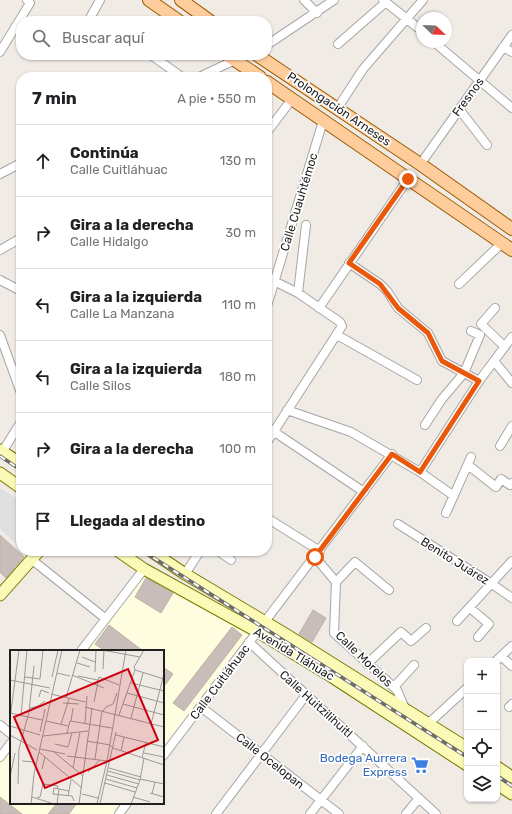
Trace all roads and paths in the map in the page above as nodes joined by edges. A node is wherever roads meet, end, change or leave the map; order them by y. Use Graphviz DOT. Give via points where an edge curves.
graph roads {
  1 [pos="27,0"];
  2 [pos="100,0"];
  3 [pos="149,0"];
  4 [pos="304,0"];
  5 [pos="334,0"];
  6 [pos="423,0"];
  7 [pos="184,1"];
  8 [pos="384,1"];
  9 [pos="317,13"];
  10 [pos="22,16"];
  11 [pos="91,16"];
  12 [pos="172,16"];
  13 [pos="204,16"];
  14 [pos="406,18"];
  15 [pos="16,26"];
  16 [pos="416,27"];
  17 [pos="512,35"];
  18 [pos="272,42"];
  19 [pos="338,44"];
  20 [pos="504,47"];
  21 [pos="441,48"];
  22 [pos="0,52"];
  23 [pos="512,52"];
  24 [pos="158,60"];
  25 [pos="228,60"];
  26 [pos="233,60"];
  27 [pos="264,60"];
  28 [pos="175,72"];
  29 [pos="207,72"];
  30 [pos="246,72"];
  31 [pos="479,81"];
  32 [pos="272,85"];
  33 [pos="292,99"];
  34 [pos="512,108"];
  35 [pos="337,109"];
  36 [pos="459,109"];
  37 [pos="323,121"];
  38 [pos="272,125"];
  39 [pos="487,144"];
  40 [pos="422,161"];
  41 [pos="16,166"];
  42 [pos="0,174"];
  43 [pos="408,179"];
  44 [pos="306,225"];
  45 [pos="512,229"];
  46 [pos="16,241"];
  47 [pos="507,247"];
  48 [pos="0,250"];
  49 [pos="349,263"];
  50 [pos="0,280"];
  51 [pos="274,281"];
  52 [pos="459,284"];
  53 [pos="16,288"];
  54 [pos="272,288"];
  55 [pos="298,293"];
  56 [pos="319,308"];
  57 [pos="495,308"];
  58 [pos="471,330"];
  59 [pos="0,335"];
  60 [pos="337,335"];
  61 [pos="512,337"];
  62 [pos="504,346"];
  63 [pos="494,361"];
  64 [pos="464,373"];
  65 [pos="16,379"];
  66 [pos="417,380"];
  67 [pos="479,381"];
  68 [pos="512,383"];
  69 [pos="287,410"];
  70 [pos="425,426"];
  71 [pos="512,426"];
  72 [pos="272,427"];
  73 [pos="16,429"];
  74 [pos="272,430"];
  75 [pos="500,446"];
  76 [pos="1,451"];
  77 [pos="392,454"];
  78 [pos="16,461"];
  79 [pos="420,472"];
  80 [pos="0,473"];
  81 [pos="512,483"];
  82 [pos="16,484"];
  83 [pos="364,492"];
  84 [pos="454,496"];
  85 [pos="446,513"];
  86 [pos="272,522"];
  87 [pos="398,524"];
  88 [pos="317,554"];
  89 [pos="34,556"];
  90 [pos="36,556"];
  91 [pos="125,556"];
  92 [pos="158,556"];
  93 [pos="197,556"];
  94 [pos="225,556"];
  95 [pos="231,560"];
  96 [pos="512,561"];
  97 [pos="144,569"];
  98 [pos="185,574"];
  99 [pos="336,582"];
  100 [pos="492,584"];
  101 [pos="389,590"];
  102 [pos="0,595"];
  103 [pos="512,598"];
  104 [pos="470,608"];
  105 [pos="106,619"];
  106 [pos="457,621"];
  107 [pos="265,622"];
  108 [pos="426,628"];
  109 [pos="258,632"];
  110 [pos="478,637"];
  111 [pos="249,642"];
  112 [pos="512,646"];
  113 [pos="83,650"];
  114 [pos="499,658"];
  115 [pos="500,660"];
  116 [pos="367,664"];
  117 [pos="335,665"];
  118 [pos="414,665"];
  119 [pos="512,666"];
  120 [pos="329,675"];
  121 [pos="394,687"];
  122 [pos="464,691"];
  123 [pos="306,695"];
  124 [pos="201,707"];
  125 [pos="405,710"];
  126 [pos="429,723"];
  127 [pos="0,725"];
  128 [pos="10,733"];
  129 [pos="10,744"];
  130 [pos="363,746"];
  131 [pos="464,746"];
  132 [pos="164,755"];
  133 [pos="262,755"];
  134 [pos="0,757"];
  135 [pos="464,762"];
  136 [pos="500,770"];
  137 [pos="512,777"];
  138 [pos="500,786"];
  139 [pos="512,794"];
  140 [pos="419,798"];
  141 [pos="321,800"];
  142 [pos="126,804"];
  143 [pos="119,814"];
  144 [pos="216,814"];
  145 [pos="310,814"];
  146 [pos="339,814"];
  147 [pos="406,814"];
  148 [pos="436,814"];
  1 -- 10 [label="street" via="30,3"];
  2 -- 11 [label="street"];
  3 -- 12 [label="main road"];
  4 -- 9 [label="street"];
  5 -- 9 [label="street"];
  6 -- 14 [label="street"];
  7 -- 13 [label="main road"];
  8 -- 14 [label="street"];
  8 -- 19 [label="street"];
  9 -- 18 [label="street"];
  14 -- 16 [label="street"];
  14 -- 35 [label="street" via="363,68"];
  15 -- 22 [label="street"];
  17 -- 20 [label="street, Fresnos"];
  20 -- 23 [label="street"];
  20 -- 31 [label="street, Fresnos"];
  21 -- 31 [label="street"];
  24 -- 28 [label="street"];
  25 -- 29 [label="street"];
  26 -- 30 [label="main road"];
  27 -- 35 [label="main road, Prolongación Arneses"];
  31 -- 34 [label="street"];
  31 -- 36 [label="street, Fresnos"];
  32 -- 33 [label="main road, Prolongación Arneses"];
  33 -- 37 [label="main road, Prolongación Arneses"];
  33 -- 38 [label="street"];
  35 -- 40 [label="main road, Prolongación Arneses"];
  36 -- 39 [label="street"];
  36 -- 40 [label="street, Fresnos"];
  37 -- 43 [label="main road, Prolongación Arneses"];
  37 -- 51 [label="street, Calle Cuauhtémoc"];
  40 -- 45 [label="main road, Prolongación Arneses"];
  41 -- 42 [label="street"];
  43 -- 47 [label="main road, Prolongación Arneses"];
  43 -- 49 [label="street"];
  44 -- 55 [label="street"];
  46 -- 48 [label="street"];
  47 -- 52 [label="street"];
  49 -- 56 [label="street"];
  49 -- 64 [label="street" via="380,284 398,308 428,333 442,361"];
  50 -- 53 [label="street"];
  51 -- 54 [label="street, Calle Cuauhtémoc"];
  51 -- 55 [label="street"];
  55 -- 56 [label="street"];
  56 -- 60 [label="street" via="341,324"];
  57 -- 62 [label="street" via="481,324"];
  58 -- 64 [label="street" via="480,335"];
  59 -- 65 [label="street"];
  60 -- 66 [label="street"];
  60 -- 69 [label="street"];
  61 -- 62 [label="street"];
  62 -- 63 [label="street"];
  63 -- 67 [label="street"];
  63 -- 68 [label="street"];
  64 -- 67 [label="street"];
  64 -- 70 [label="street" via="442,399"];
  67 -- 79 [label="street"];
  69 -- 72 [label="street"];
  69 -- 77 [label="street" via="351,432"];
  71 -- 75 [label="street"];
  73 -- 76 [label="street"];
  74 -- 83 [label="street"];
  76 -- 78 [label="main road"];
  77 -- 79 [label="street"];
  77 -- 83 [label="street, Calle Cuitláhuac"];
  79 -- 84 [label="street"];
  80 -- 82 [label="main road"];
  81 -- 84 [label="street" via="501,479 496,487 469,461"];
  83 -- 88 [label="street, Calle Cuitláhuac"];
  84 -- 85 [label="street"];
  86 -- 88 [label="street"];
  87 -- 100 [label="street, Benito Juárez"];
  88 -- 99 [label="street"];
  88 -- 107 [label="street, Calle Cuitláhuac"];
  89 -- 102 [label="main road"];
  90 -- 105 [label="street"];
  91 -- 97 [label="main road, Avenida Tláhuac"];
  92 -- 98 [label="main road, Avenida Tláhuac"];
  93 -- 98 [label="street"];
  94 -- 95 [label="street"];
  96 -- 100 [label="street"];
  97 -- 105 [label="street"];
  97 -- 109 [label="main road, Avenida Tláhuac"];
  98 -- 107 [label="main road, Avenida Tláhuac"];
  99 -- 101 [label="street" via="355,562"];
  99 -- 116 [label="street, Calle Morelos" via="334,633"];
  100 -- 103 [label="street, Benito Juárez"];
  100 -- 104 [label="street"];
  104 -- 106 [label="street"];
  104 -- 110 [label="street" via="489,624"];
  105 -- 113 [label="street"];
  107 -- 109 [label="street, Calle Cuitláhuac"];
  107 -- 117 [label="main road, Avenida Tláhuac"];
  108 -- 116 [label="street" via="411,641 401,632"];
  109 -- 111 [label="street, Calle Cuitláhuac"];
  109 -- 120 [label="main road, Avenida Tláhuac"];
  111 -- 123 [label="street, Calle Huitzilihuitl"];
  111 -- 124 [label="street, Calle Cuitláhuac"];
  112 -- 114 [label="street"];
  115 -- 119 [label="street"];
  116 -- 121 [label="street, Calle Morelos"];
  117 -- 120 [label="main road"];
  117 -- 125 [label="main road, Avenida Tláhuac"];
  118 -- 121 [label="street"];
  120 -- 135 [label="main road, Avenida Tláhuac"];
  121 -- 125 [label="street, Calle Morelos"];
  122 -- 126 [label="street"];
  123 -- 130 [label="street, Calle Huitzilihuitl"];
  123 -- 133 [label="street"];
  124 -- 132 [label="street, Calle Cuitláhuac"];
  124 -- 133 [label="street, Calle Ocelopan"];
  125 -- 126 [label="main road, Avenida Tláhuac"];
  126 -- 131 [label="main road, Avenida Tláhuac"];
  127 -- 128 [label="street"];
  129 -- 134 [label="street"];
  130 -- 140 [label="street, Calle Huitzilihuitl"];
  130 -- 141 [label="street"];
  133 -- 141 [label="street, Calle Ocelopan"];
  133 -- 144 [label="street"];
  136 -- 137 [label="main road"];
  138 -- 139 [label="main road"];
  140 -- 147 [label="street"];
  140 -- 148 [label="street, Calle Huitzilihuitl"];
  141 -- 145 [label="street"];
  141 -- 146 [label="street, Calle Ocelopan"];
  142 -- 143 [label="street"];
}
